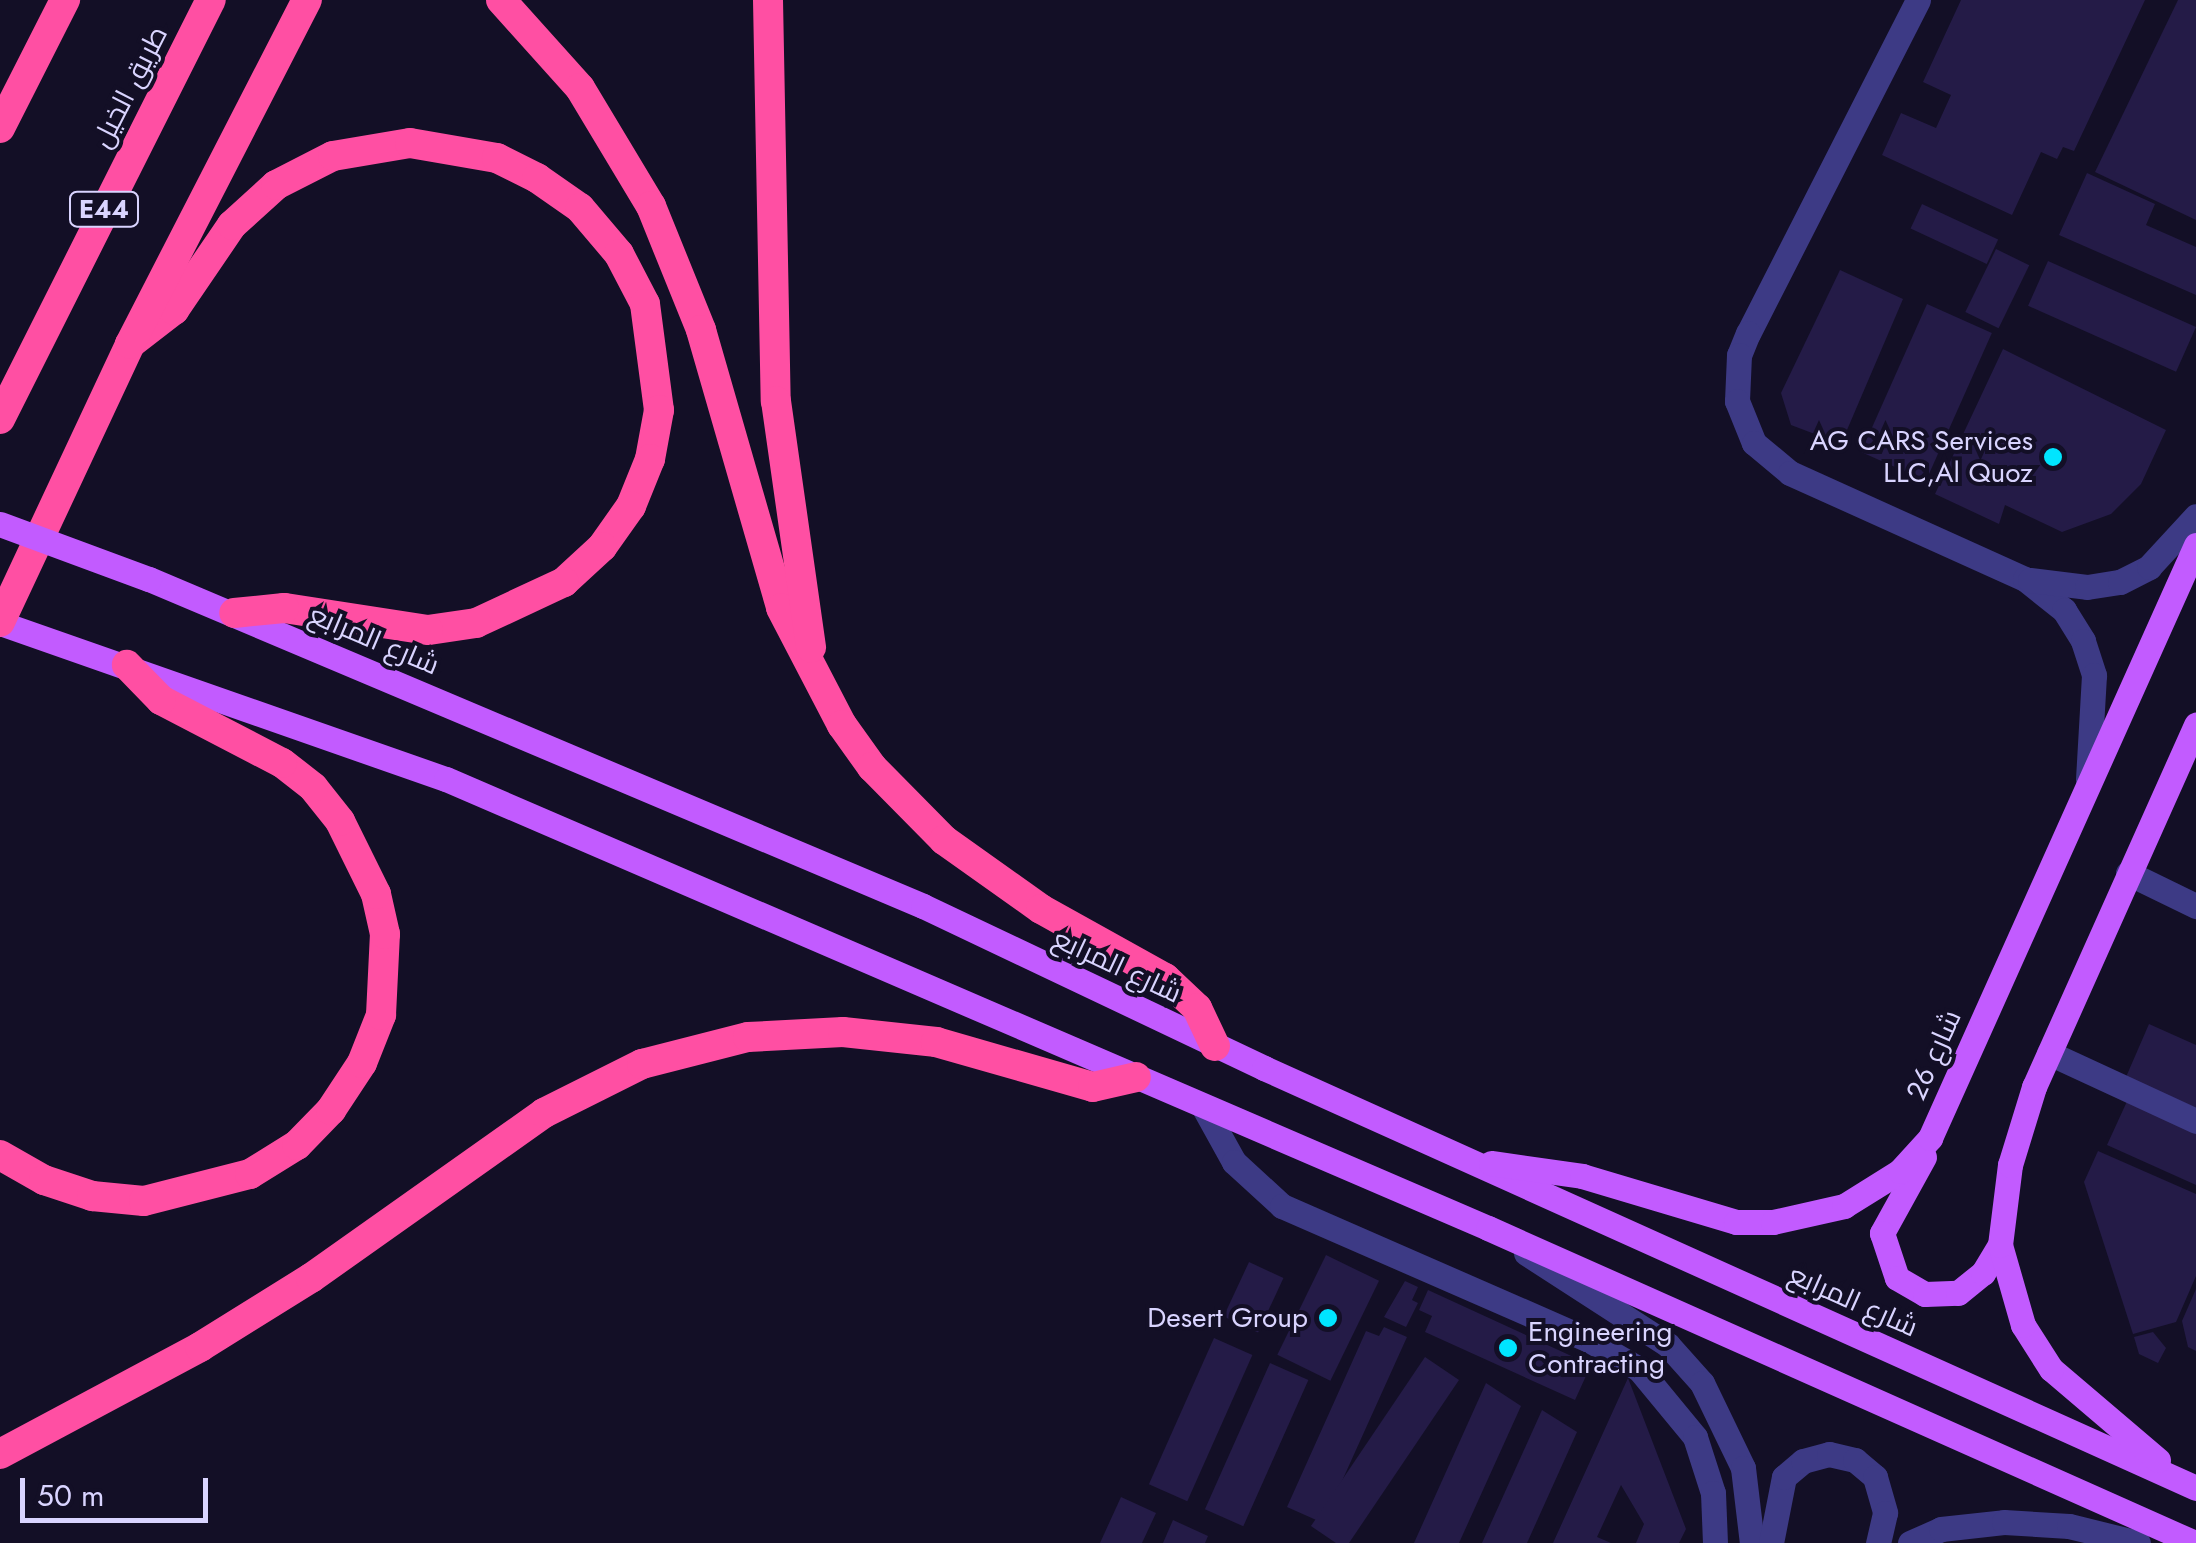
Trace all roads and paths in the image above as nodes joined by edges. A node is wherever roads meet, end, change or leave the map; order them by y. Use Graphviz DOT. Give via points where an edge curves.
graph roads {
  1 [pos="65,0"];
  2 [pos="210,0"];
  3 [pos="307,0"];
  4 [pos="501,0"];
  5 [pos="768,0"];
  6 [pos="1918,0"];
  7 [pos="0,128"];
  8 [pos="130,344"];
  9 [pos="0,419"];
  10 [pos="2196,516"];
  11 [pos="0,524"];
  12 [pos="2196,544"];
  13 [pos="2025,580"];
  14 [pos="234,614"];
  15 [pos="0,623"];
  16 [pos="127,665"];
  17 [pos="816,681"];
  18 [pos="2196,726"];
  19 [pos="2088,780"];
  20 [pos="2128,873"];
  21 [pos="2196,906"];
  22 [pos="1215,1046"];
  23 [pos="2048,1053"];
  24 [pos="1136,1077"];
  25 [pos="1204,1106"];
  26 [pos="2196,1121"];
  27 [pos="1930,1138"];
  28 [pos="0,1155"];
  29 [pos="1470,1161"];
  30 [pos="1488,1228"];
  31 [pos="2000,1246"];
  32 [pos="0,1454"];
  33 [pos="2193,1487"];
  34 [pos="1715,1543"];
  35 [pos="1752,1543"];
  36 [pos="1771,1543"];
  37 [pos="1878,1543"];
  38 [pos="1910,1543"];
  39 [pos="2138,1543"];
  40 [pos="2195,1543"];
  1 -- 7 [label="highway"];
  2 -- 9 [label="highway, طريق الخيل / E44"];
  3 -- 8 [label="highway"];
  4 -- 17 [label="highway" via="580,88 620,146 678,267 781,608"];
  5 -- 17 [label="highway" via="776,401"];
  6 -- 13 [label="street" via="1748,334 1737,366 1736,401 1754,443 1790,473"];
  8 -- 14 [label="highway" via="174,310 232,225 276,185 334,156 410,143 497,158 537,178 580,208 620,254 644,304 659,410 650,459 612,534 564,582 476,622 428,630 284,608"];
  8 -- 15 [label="highway"];
  10 -- 13 [label="street" via="2149,567 2120,582 2088,587"];
  11 -- 14 [label="main road, شارع المرابع, bridge"];
  12 -- 19 [label="main road, شارع 26"];
  13 -- 19 [label="street" via="2064,610 2090,658 2095,694"];
  14 -- 22 [label="main road, شارع المرابع" via="923,906"];
  15 -- 16 [label="main road"];
  16 -- 24 [label="main road" via="446,779"];
  16 -- 28 [label="highway" via="161,700 282,762 340,821 379,907 386,974 381,1015 362,1063 331,1110 297,1145 250,1174 144,1200 76,1190"];
  17 -- 22 [label="highway" via="872,767 944,840 1042,910 1165,978 1197,1008"];
  18 -- 20 [label="main road"];
  19 -- 27 [label="main road, شارع 26"];
  20 -- 21 [label="street"];
  20 -- 23 [label="main road"];
  22 -- 29 [label="main road, شارع المرابع"];
  23 -- 26 [label="street"];
  23 -- 31 [label="main road" via="2013,1152"];
  24 -- 25 [label="main road"];
  24 -- 32 [label="highway" via="1093,1087 936,1042 843,1032 748,1038 642,1064 544,1112 311,1278 200,1347"];
  25 -- 30 [label="main road"];
  25 -- 34 [label="street" via="1234,1162 1282,1206 1640,1369 1695,1438 1713,1493"];
  27 -- 29 [label="main road, شارع 26" via="1864,1197 1773,1222 1701,1216 1538,1166"];
  27 -- 31 [label="main road" via="1882,1234 1888,1265 1910,1288 1941,1296 1972,1285"];
  29 -- 33 [label="main road, شارع المرابع"];
  30 -- 35 [label="street" via="1683,1358 1733,1438 1750,1498"];
  30 -- 40 [label="main road"];
  31 -- 33 [label="main road" via="2023,1324 2051,1369"];
  36 -- 37 [label="street" via="1784,1477 1803,1461 1829,1454 1855,1460 1875,1477 1886,1513"];
  38 -- 39 [label="street" via="1940,1529 2004,1522 2069,1526"];
}
